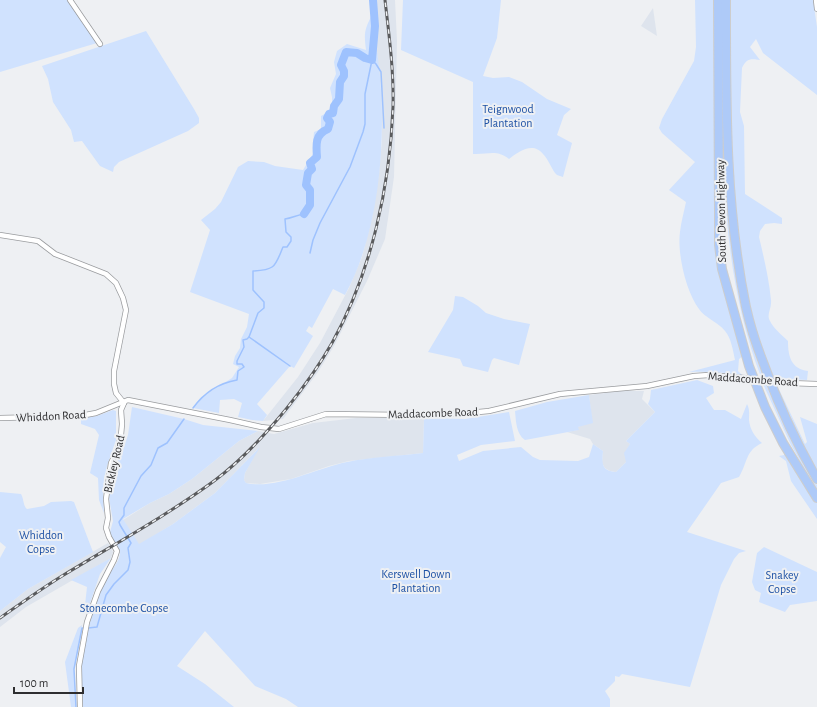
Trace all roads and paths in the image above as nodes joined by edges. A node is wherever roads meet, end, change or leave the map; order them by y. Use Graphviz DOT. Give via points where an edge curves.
graph roads {
  1 [pos="70,0"];
  2 [pos="718,0"];
  3 [pos="726,0"];
  4 [pos="816,0"];
  5 [pos="817,9"];
  6 [pos="100,44"];
  7 [pos="0,235"];
  8 [pos="817,384"];
  9 [pos="124,403"];
  10 [pos="0,418"];
  11 [pos="817,479"];
  12 [pos="817,498"];
  13 [pos="80,707"];
  1 -- 6 [label="street"];
  2 -- 12 [label="highway, South Devon Highway" via="719,245 722,269 749,366 765,407 782,443"];
  3 -- 11 [label="highway, South Devon Highway" via="729,181 733,227 746,308 775,396"];
  4 -- 5 [label="street"];
  7 -- 9 [label="street" via="38,241 55,254 106,274 116,283 126,310 114,371 114,384 116,393"];
  8 -- 9 [label="street, Maddacombe Road, bridge" via="694,376 647,386 555,395 468,413 326,414 279,429 133,400"];
  9 -- 10 [label="street, Whiddon Road" via="80,416"];
  9 -- 13 [label="street, Bickley Road" via="121,410 121,435 111,464 106,499 106,528 108,537 117,551 87,622 78,666"];
}
